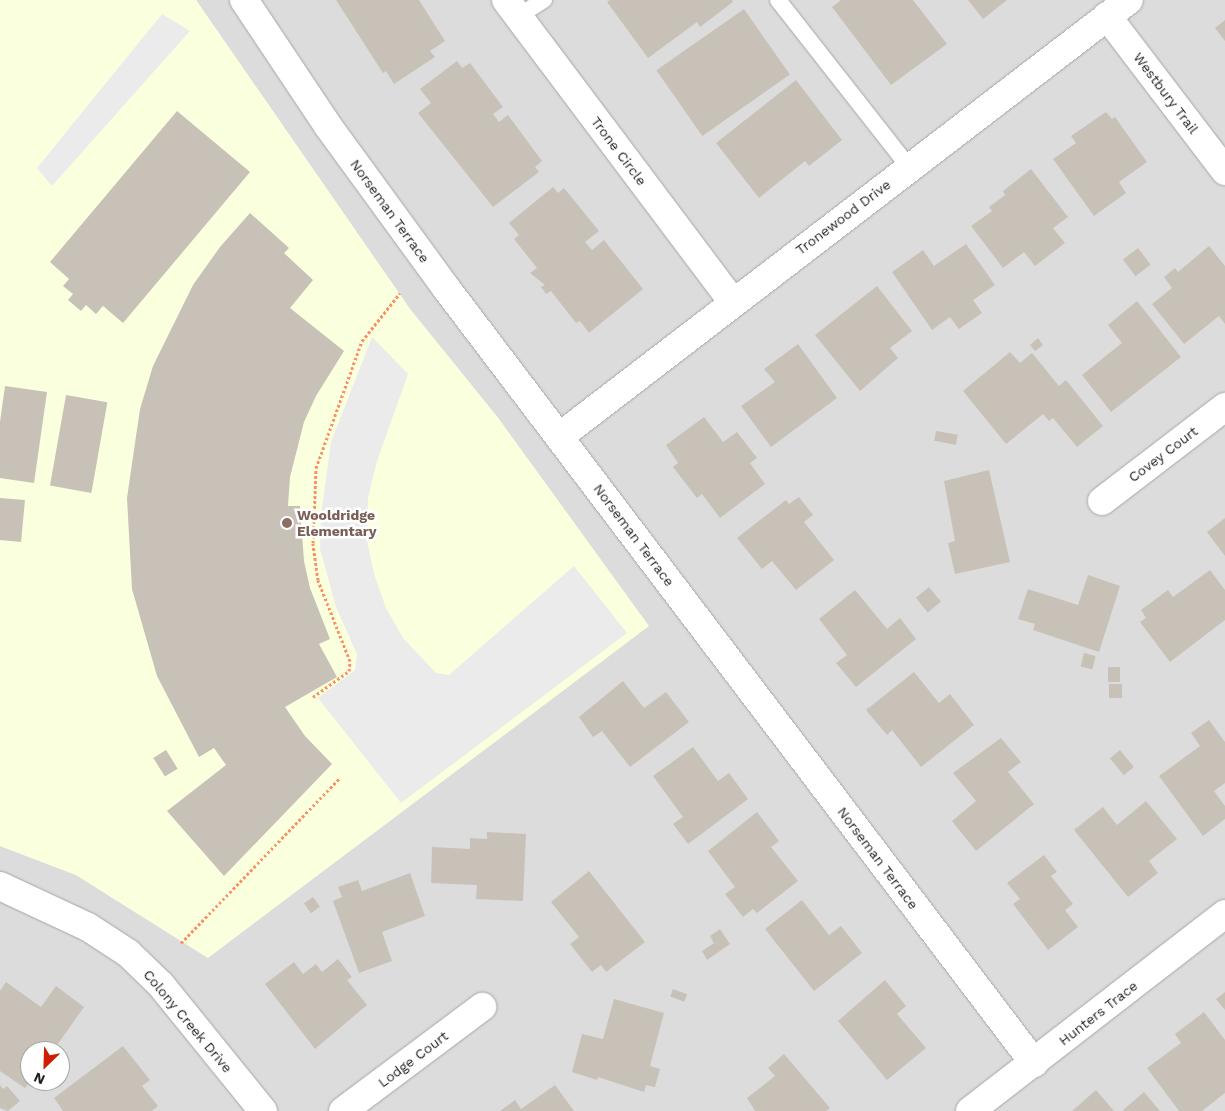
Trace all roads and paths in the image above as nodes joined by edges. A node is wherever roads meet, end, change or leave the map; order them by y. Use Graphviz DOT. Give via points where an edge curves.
graph roads {
  1 [pos="244,0"];
  2 [pos="544,0"];
  3 [pos="778,0"];
  4 [pos="1129,0"];
  5 [pos="513,8"];
  6 [pos="1107,16"];
  7 [pos="909,167"];
  8 [pos="1225,171"];
  9 [pos="400,294"];
  10 [pos="732,301"];
  11 [pos="1225,406"];
  12 [pos="559,437"];
  13 [pos="1102,500"];
  14 [pos="313,697"];
  15 [pos="340,778"];
  16 [pos="0,886"];
  17 [pos="1225,914"];
  18 [pos="181,943"];
  19 [pos="482,1007"];
  20 [pos="1034,1063"];
  21 [pos="262,1111"];
  22 [pos="343,1111"];
  23 [pos="970,1111"];
  1 -- 12 [label="street, Norseman Terrace" via="328,126"];
  2 -- 5 [label="lane"];
  3 -- 7 [label="lane"];
  4 -- 6 [label="street, Tronewood Drive"];
  5 -- 10 [label="street, Trone Circle"];
  6 -- 7 [label="street, Tronewood Drive"];
  6 -- 8 [label="street, Westbury Trail"];
  7 -- 10 [label="street, Tronewood Drive"];
  9 -- 14 [label="path" via="362,341 316,468 313,543 318,580 350,661 349,670"];
  10 -- 12 [label="street, Tronewood Drive"];
  11 -- 13 [label="street, Covey Court"];
  12 -- 20 [label="street, Norseman Terrace"];
  15 -- 18 [label="path"];
  16 -- 21 [label="street, Colony Creek Drive" via="88,927 128,953 161,985"];
  17 -- 20 [label="street, Hunters Trace"];
  19 -- 22 [label="street, Lodge Court"];
  20 -- 23 [label="street, Hunters Trace"];
}
